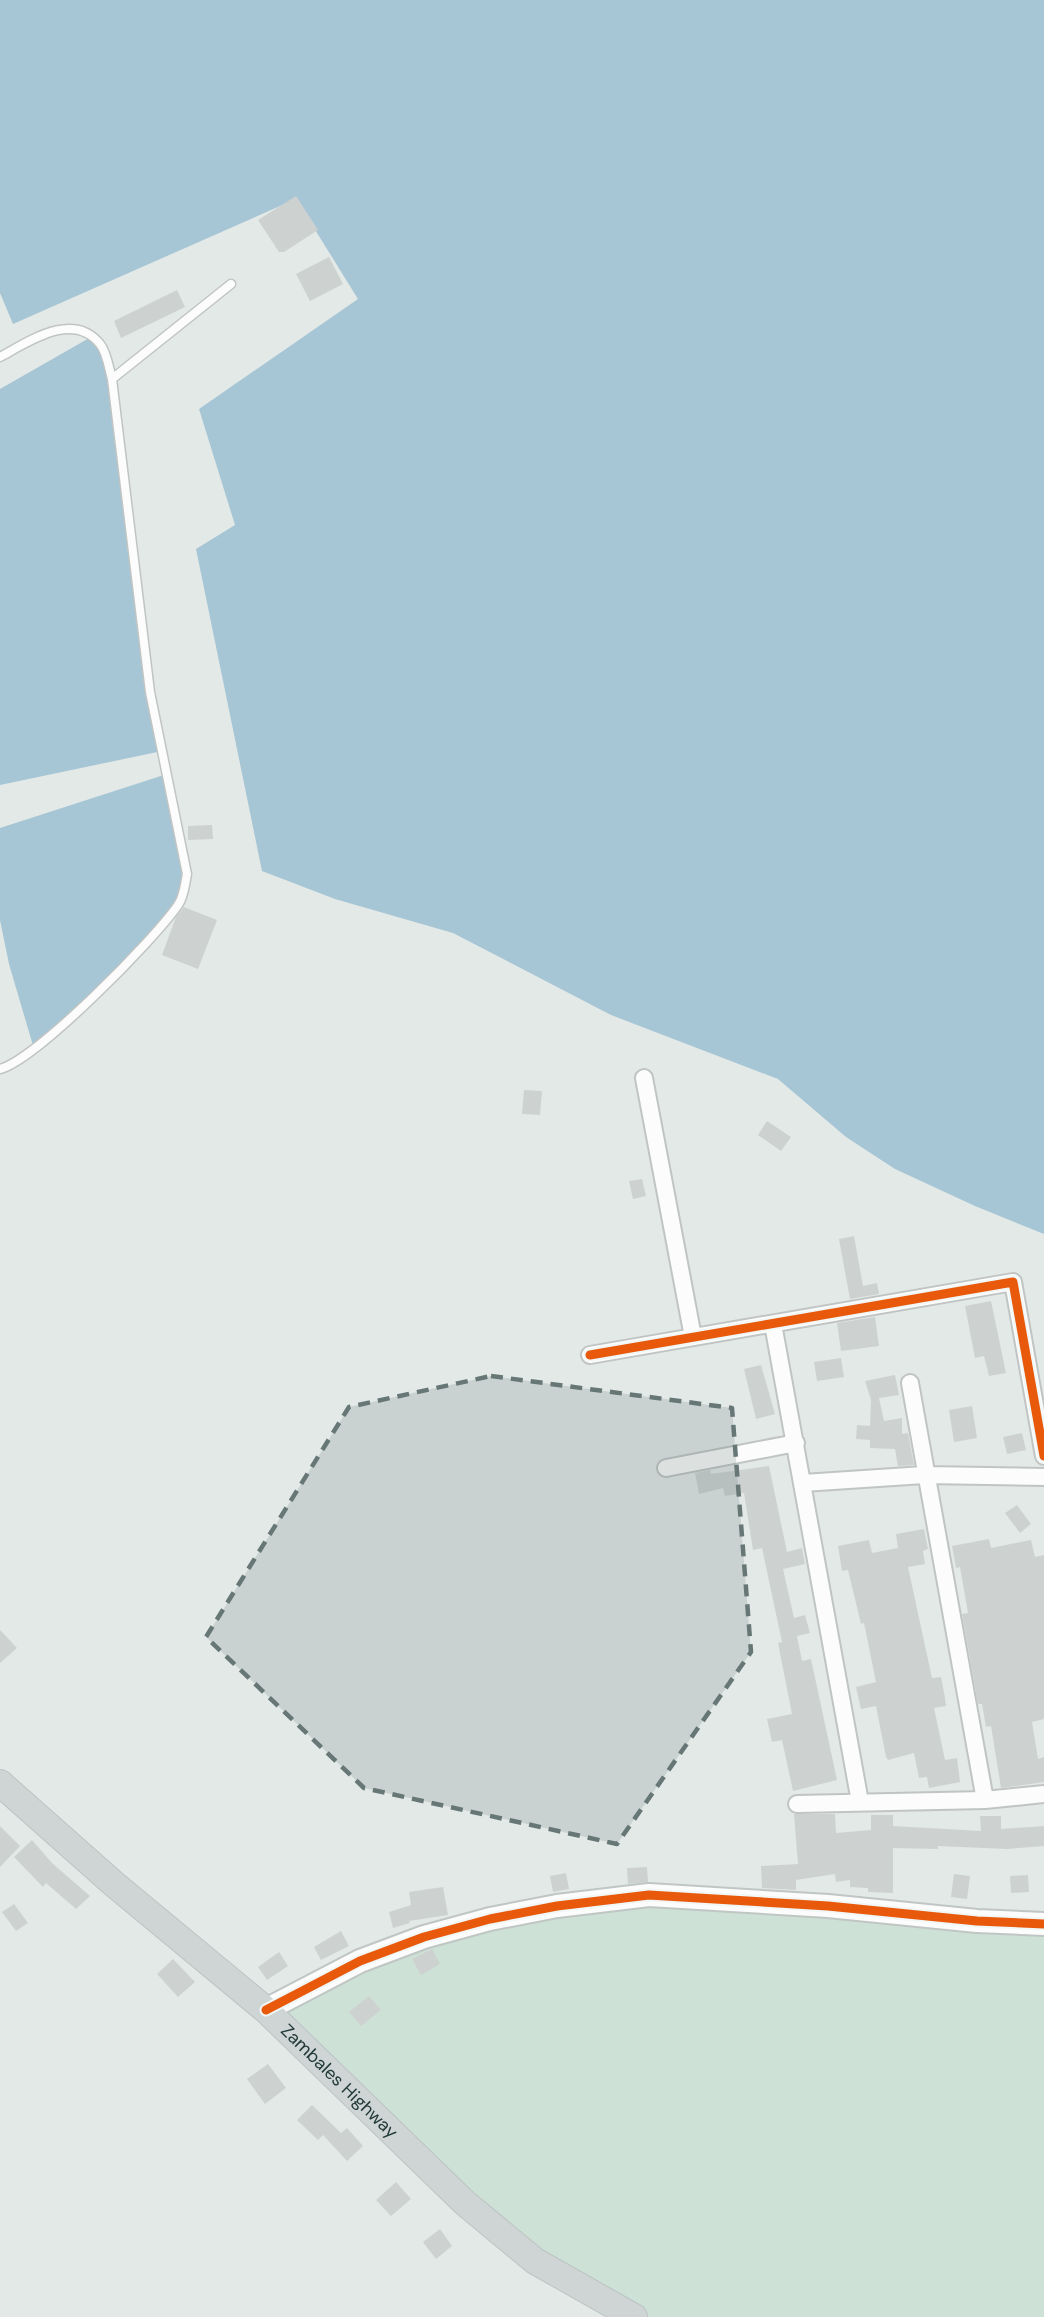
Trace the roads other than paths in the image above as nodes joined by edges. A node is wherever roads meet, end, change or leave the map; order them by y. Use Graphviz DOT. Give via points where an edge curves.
graph roads {
  1 [pos="231,284"];
  2 [pos="0,357"];
  3 [pos="112,379"];
  4 [pos="0,1069"];
  5 [pos="645,1078"];
  6 [pos="773,1324"];
  7 [pos="693,1337"];
  8 [pos="590,1355"];
  9 [pos="910,1383"];
  10 [pos="796,1443"];
  11 [pos="1044,1456"];
  12 [pos="666,1468"];
  13 [pos="924,1475"];
  14 [pos="1044,1477"];
  15 [pos="804,1483"];
  16 [pos="0,1783"];
  17 [pos="1044,1794"];
  18 [pos="985,1800"];
  19 [pos="860,1802"];
  20 [pos="797,1804"];
  21 [pos="1044,1924"];
  22 [pos="266,2010"];
  23 [pos="633,2317"];
  1 -- 3 [label="lane"];
  2 -- 3 [label="lane" via="48,331 79,329 100,344"];
  3 -- 4 [label="lane" via="150,692 187,874 181,902 158,932 50,1037 9,1067"];
  5 -- 7 [label="street"];
  6 -- 7 [label="street"];
  6 -- 10 [label="street"];
  6 -- 11 [label="street" via="1012,1282"];
  7 -- 8 [label="street"];
  9 -- 13 [label="street"];
  10 -- 12 [label="street"];
  10 -- 15 [label="street"];
  13 -- 14 [label="street"];
  13 -- 15 [label="street"];
  13 -- 18 [label="street"];
  15 -- 19 [label="street"];
  16 -- 22 [label="main road, Zambales Highway"];
  17 -- 18 [label="street"];
  18 -- 19 [label="street"];
  19 -- 20 [label="street"];
  21 -- 22 [label="street" via="649,1895 557,1906 424,1937 360,1960"];
  22 -- 23 [label="main road, Zambales Highway" via="500,2232 535,2261"];
}
